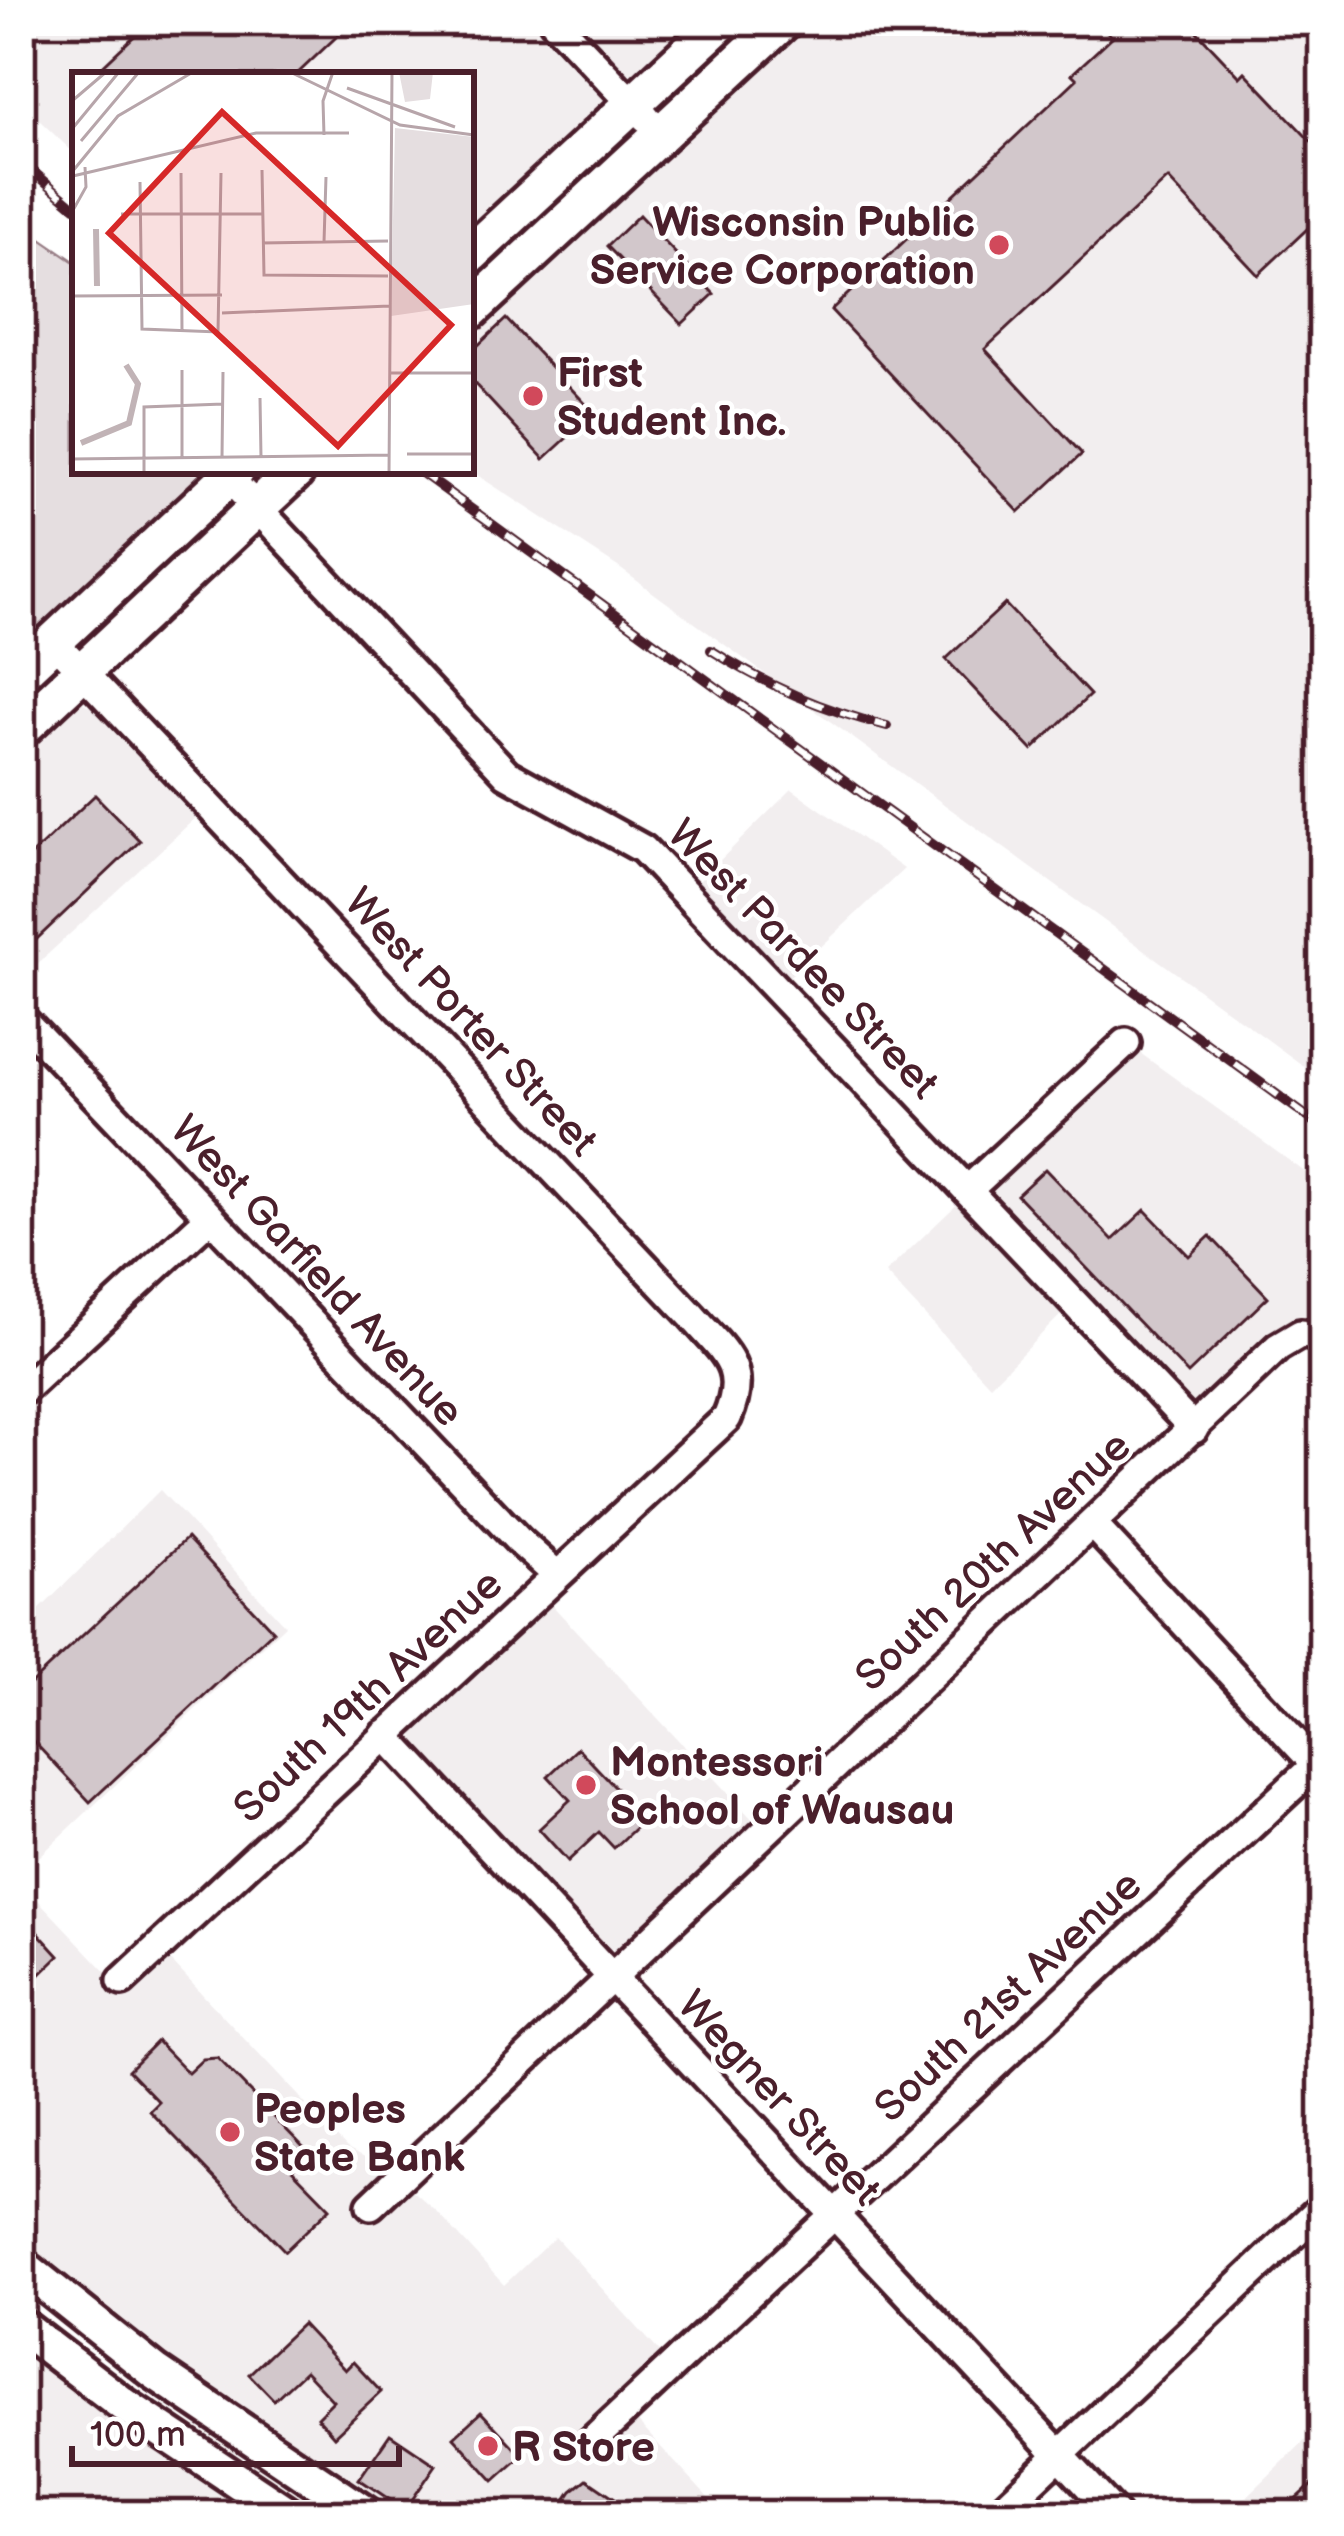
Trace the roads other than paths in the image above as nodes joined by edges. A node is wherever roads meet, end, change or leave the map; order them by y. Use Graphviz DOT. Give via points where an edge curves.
graph roads {
  1 [pos="554,21"];
  2 [pos="722,21"];
  3 [pos="783,21"];
  4 [pos="633,106"];
  5 [pos="662,135"];
  6 [pos="474,251"];
  7 [pos="474,307"];
  8 [pos="231,474"];
  9 [pos="293,474"];
  10 [pos="256,508"];
  11 [pos="54,642"];
  12 [pos="82,671"];
  13 [pos="21,672"];
  14 [pos="21,729"];
  15 [pos="21,1018"];
  16 [pos="1126,1043"];
  17 [pos="970,1188"];
  18 [pos="209,1218"];
  19 [pos="1317,1334"];
  20 [pos="21,1392"];
  21 [pos="1194,1429"];
  22 [pos="670,1471"];
  23 [pos="1093,1525"];
  24 [pos="557,1576"];
  25 [pos="385,1735"];
  26 [pos="1321,1765"];
  27 [pos="609,1977"];
  28 [pos="122,1981"];
  29 [pos="371,2205"];
  30 [pos="1323,2206"];
  31 [pos="834,2215"];
  32 [pos="21,2265"];
  33 [pos="21,2326"];
  34 [pos="592,2441"];
  35 [pos="1060,2455"];
  36 [pos="289,2515"];
  37 [pos="367,2515"];
  38 [pos="996,2515"];
  39 [pos="1116,2515"];
  1 -- 4 [label="street"];
  2 -- 4 [label="main road"];
  3 -- 5 [label="main road"];
  4 -- 5 [label="street"];
  4 -- 6 [label="main road"];
  5 -- 7 [label="main road"];
  8 -- 10 [label="street, West Pardee Street"];
  8 -- 11 [label="main road"];
  9 -- 10 [label="main road"];
  10 -- 12 [label="main road"];
  10 -- 17 [label="street, West Pardee Street" via="506,774 643,848"];
  11 -- 12 [label="street, West Porter Street"];
  11 -- 13 [label="main road"];
  12 -- 14 [label="main road"];
  12 -- 22 [label="street, West Porter Street" via="733,1363 737,1394 727,1418"];
  15 -- 18 [label="street, West Garfield Avenue"];
  16 -- 17 [label="street"];
  17 -- 21 [label="street, West Pardee Street"];
  18 -- 20 [label="street"];
  18 -- 24 [label="street, West Garfield Avenue"];
  19 -- 21 [label="street, South 20th Avenue" via="1289,1338"];
  21 -- 23 [label="street, South 20th Avenue"];
  22 -- 24 [label="street, South 19th Avenue"];
  23 -- 26 [label="street"];
  23 -- 27 [label="street, South 20th Avenue"];
  24 -- 25 [label="street, South 19th Avenue"];
  25 -- 27 [label="street, Wegner Street"];
  25 -- 28 [label="street, South 19th Avenue"];
  26 -- 31 [label="street, South 21st Avenue"];
  27 -- 29 [label="street, South 20th Avenue"];
  27 -- 31 [label="street, Wegner Street"];
  30 -- 35 [label="street"];
  31 -- 34 [label="street, South 21st Avenue"];
  31 -- 35 [label="street, Wegner Street"];
  32 -- 37 [label="street" via="155,2372"];
  33 -- 36 [label="street"];
  35 -- 38 [label="street"];
  35 -- 39 [label="street, Wegner Street"];
}
